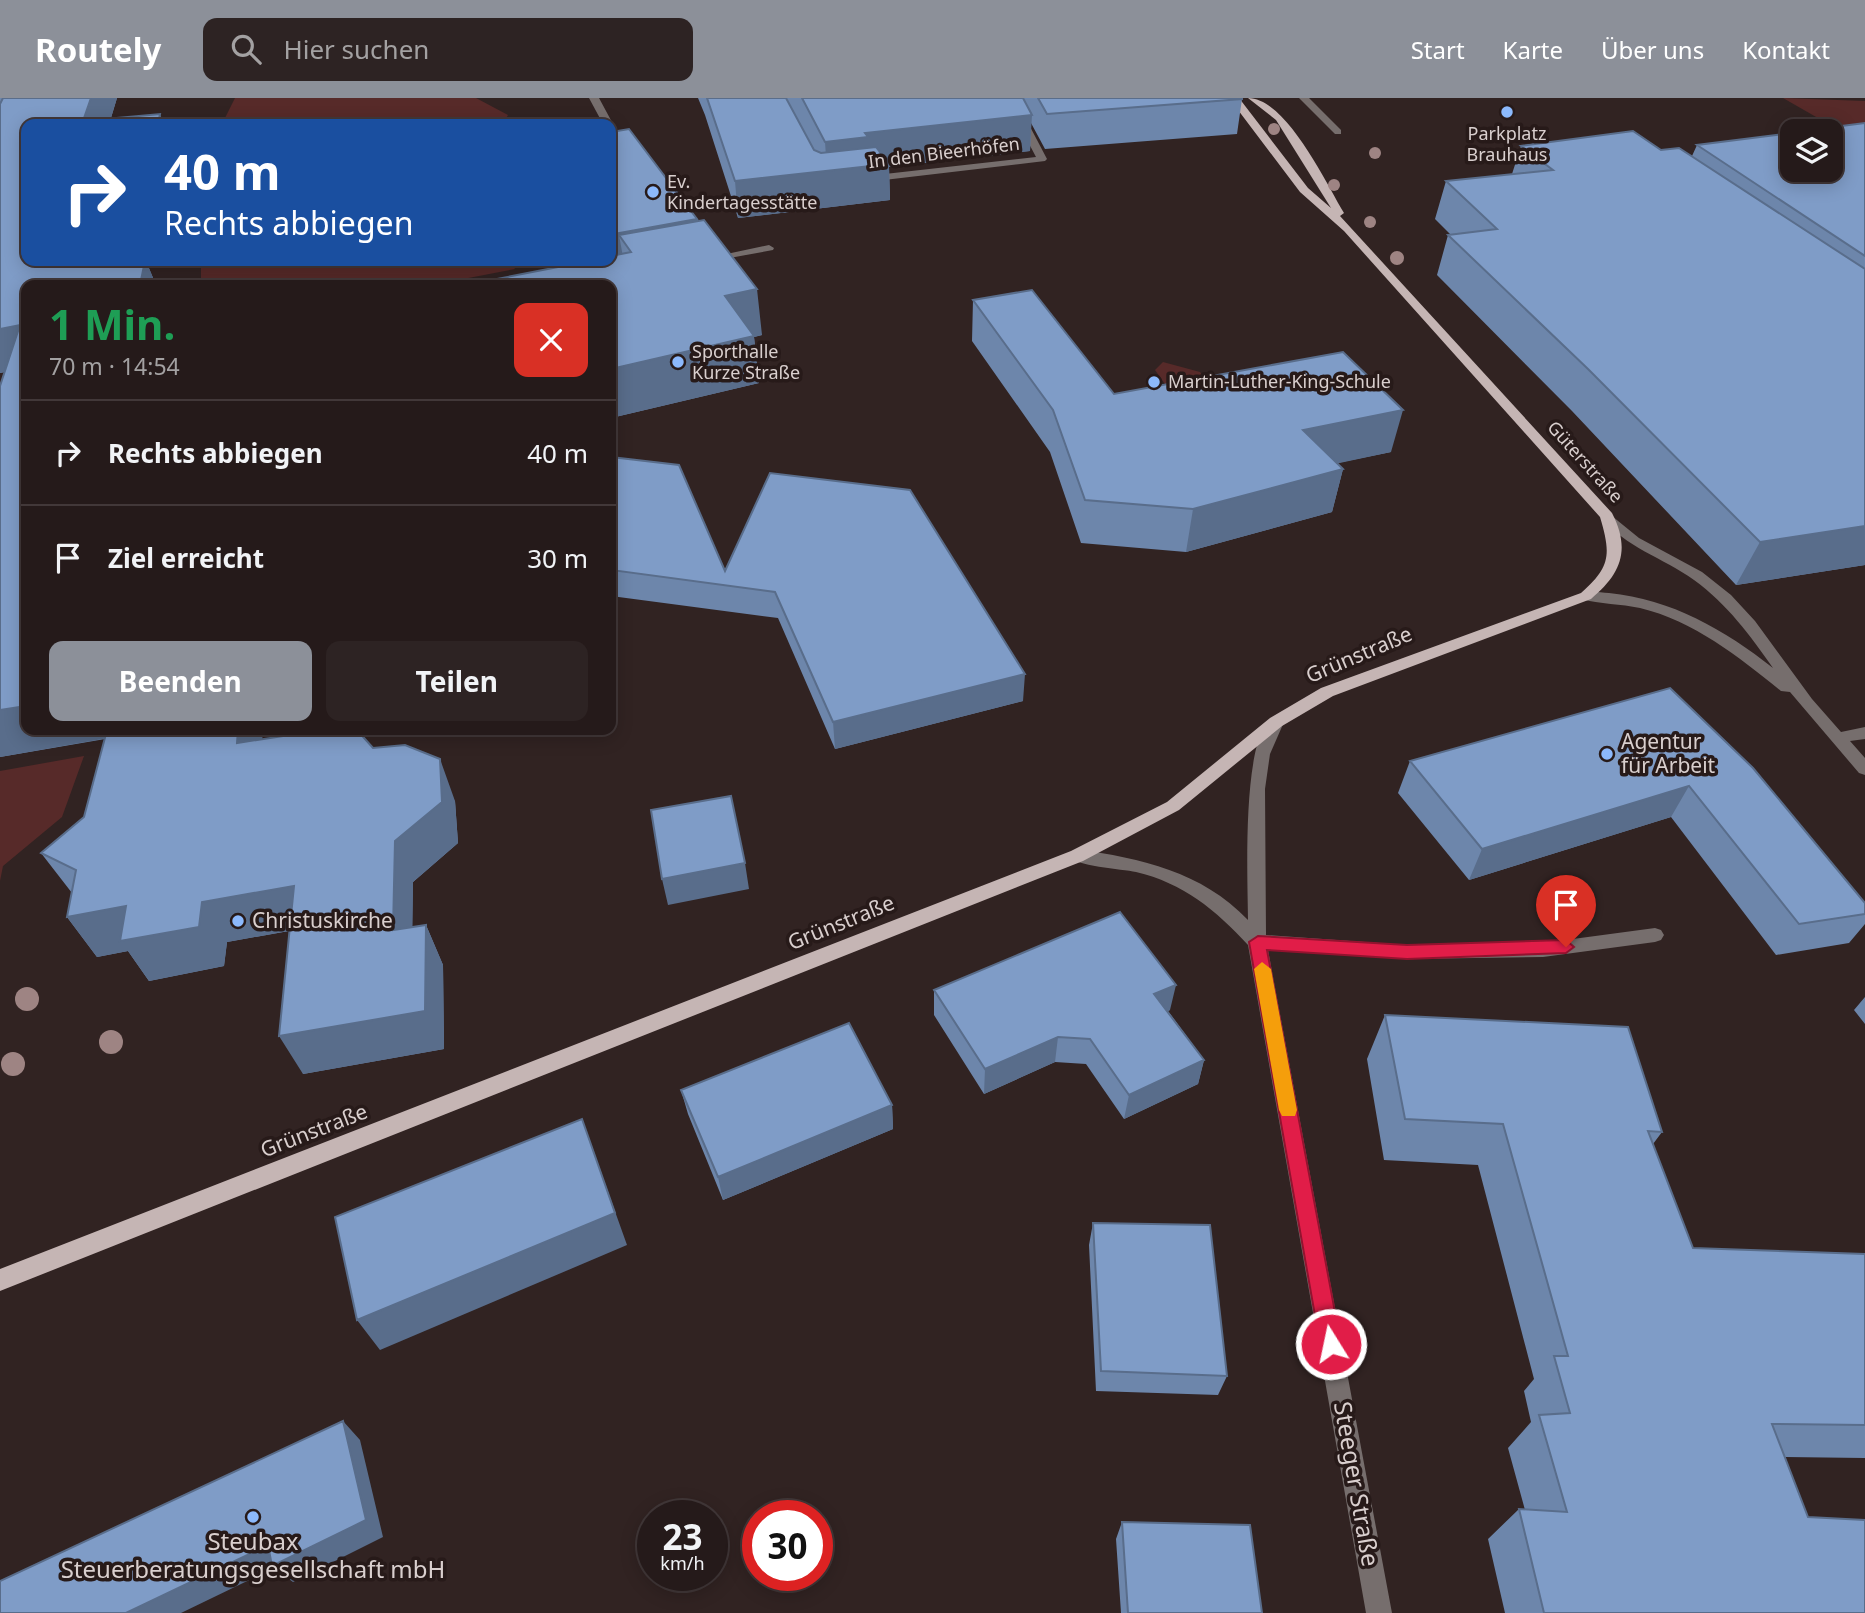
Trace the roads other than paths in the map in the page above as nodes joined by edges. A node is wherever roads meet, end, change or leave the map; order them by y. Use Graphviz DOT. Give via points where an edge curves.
graph roads {
  1 [pos="594,98"];
  2 [pos="1010,98"];
  3 [pos="1234,98"];
  4 [pos="1253,98"];
  5 [pos="1304,98"];
  6 [pos="605,119"];
  7 [pos="1338,132"];
  8 [pos="850,181"];
  9 [pos="1348,229"];
  10 [pos="769,248"];
  11 [pos="692,262"];
  12 [pos="1607,516"];
  13 [pos="1586,596"];
  14 [pos="1806,702"];
  15 [pos="1276,722"];
  16 [pos="1865,733"];
  17 [pos="1838,738"];
  18 [pos="1865,769"];
  19 [pos="1077,856"];
  20 [pos="1655,935"];
  21 [pos="1258,942"];
  22 [pos="0,1280"];
  23 [pos="1380,1613"];
  1 -- 6 [label="street"];
  2 -- 8 [label="street, In den Bieerhöfen" via="1042,159"];
  3 -- 9 [label="main road, Güterstraße" via="1304,190"];
  4 -- 9 [label="main road, Güterstraße" via="1280,118"];
  5 -- 7 [label="street"];
  9 -- 12 [label="main road, Güterstraße"];
  10 -- 11 [label="street"];
  12 -- 13 [label="main road, Grünstraße" via="1617,545 1615,562 1605,581"];
  12 -- 14 [label="street, Güterstraße" via="1634,541 1697,575 1726,598"];
  13 -- 14 [label="street, Güterstraße" via="1646,602 1684,617 1749,657"];
  13 -- 15 [label="main road, Grünstraße" via="1327,692"];
  14 -- 17 [label="street, Güterstraße"];
  15 -- 19 [label="main road, Grünstraße" via="1173,806"];
  15 -- 21 [label="street, Steeger Straße" via="1262,754 1257,789"];
  16 -- 17 [label="street"];
  17 -- 18 [label="street, Güterstraße"];
  19 -- 21 [label="street" via="1129,863 1179,877 1227,907"];
  19 -- 22 [label="main road, Grünstraße"];
  20 -- 21 [label="street" via="1530,950 1407,952"];
  21 -- 23 [label="street, Steeger Straße"];
}
